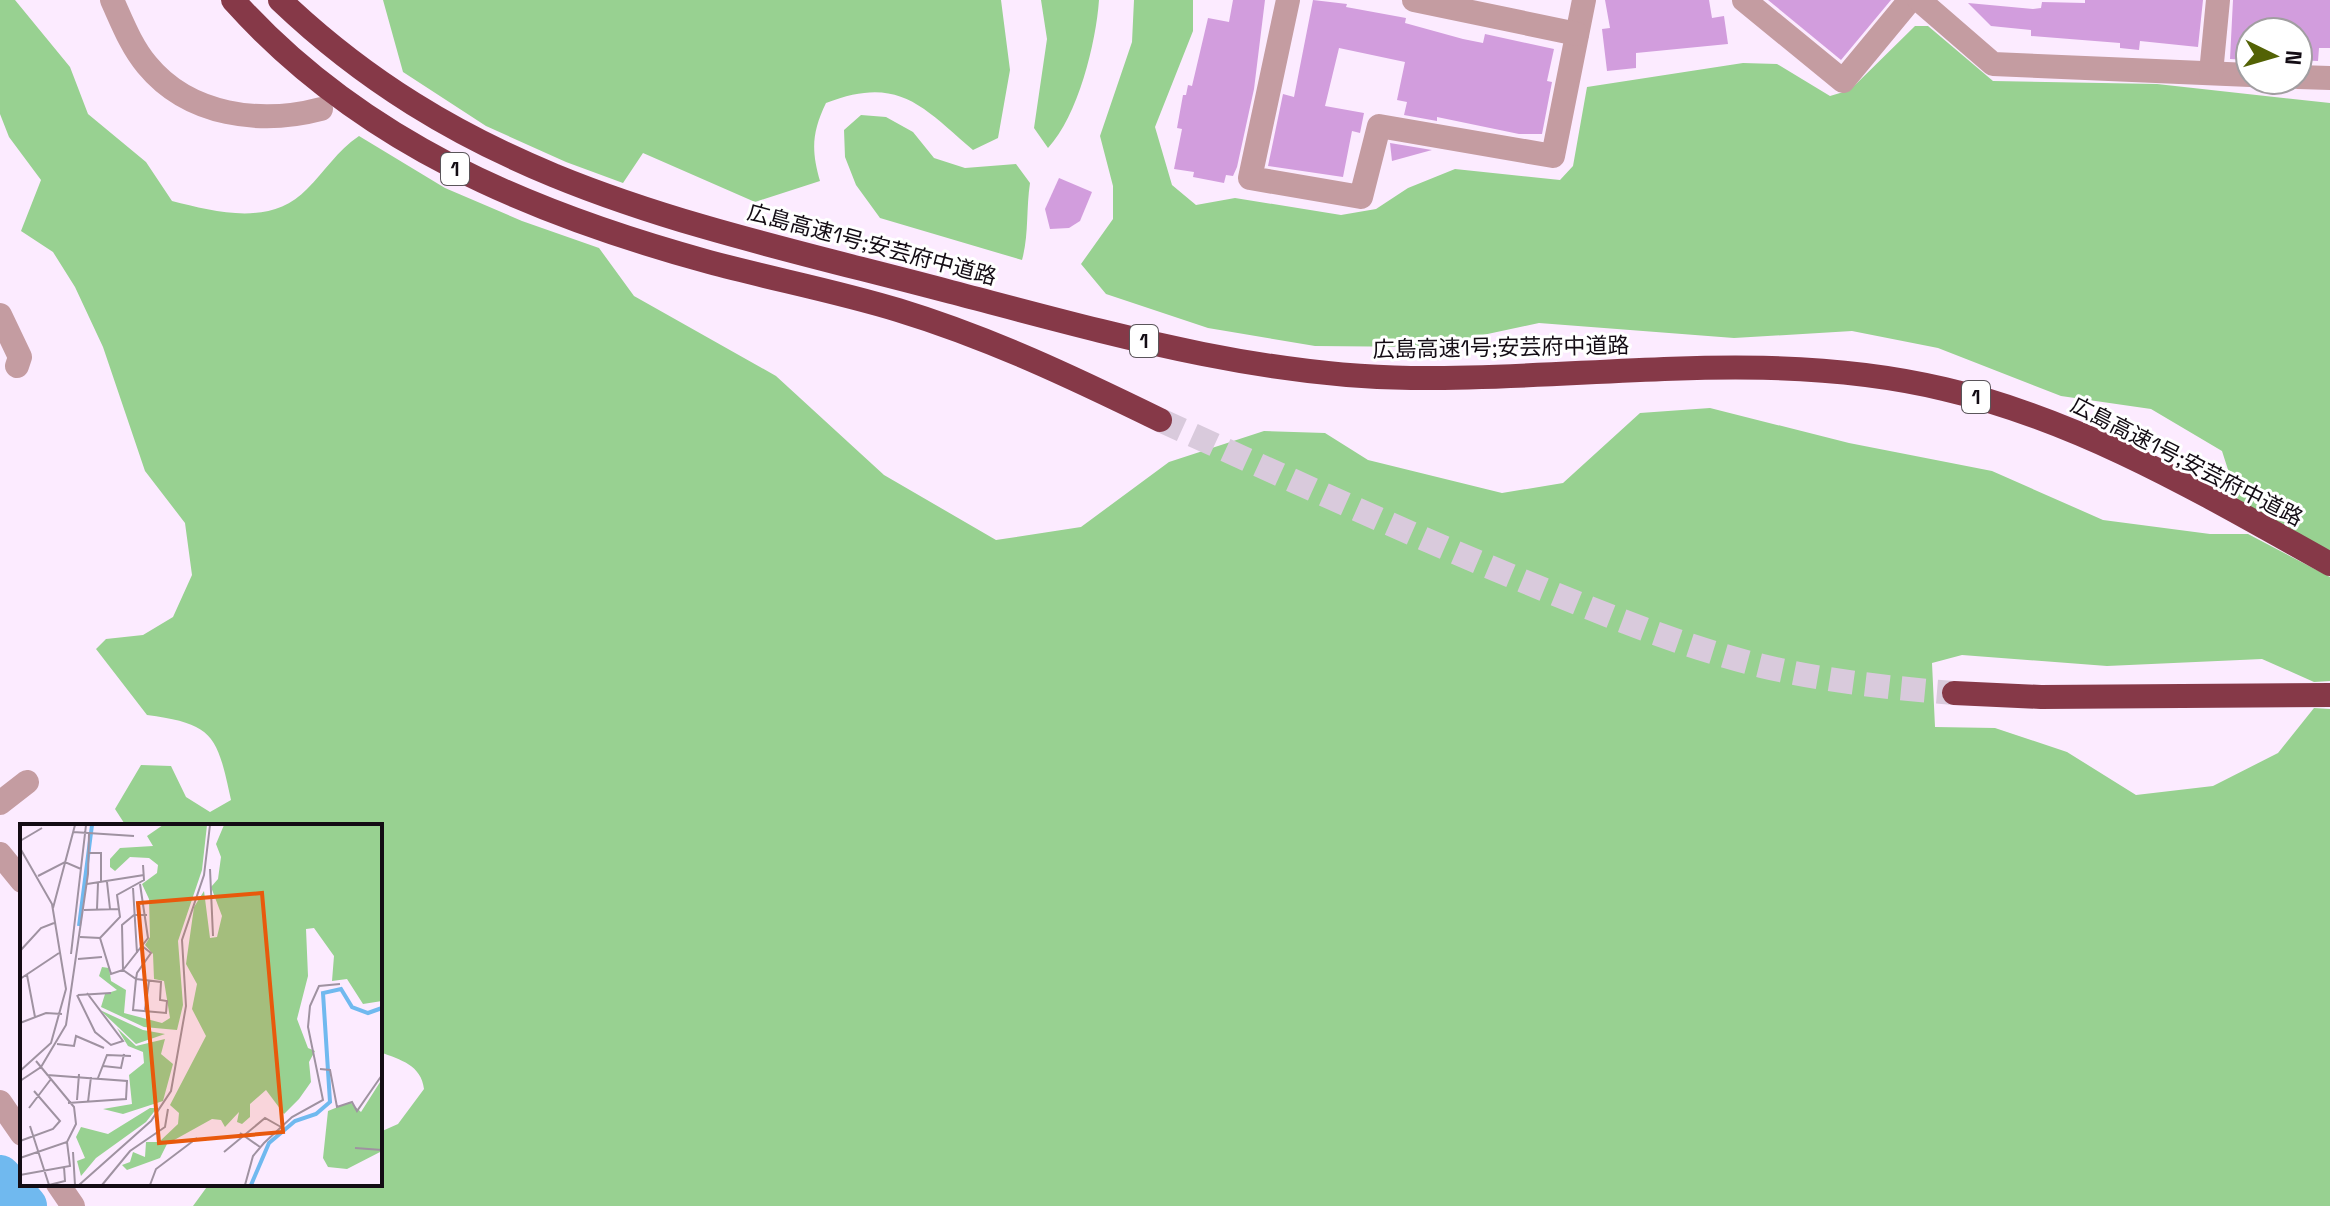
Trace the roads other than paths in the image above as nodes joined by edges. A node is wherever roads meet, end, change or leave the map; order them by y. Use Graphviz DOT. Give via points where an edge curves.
graph roads {
  1 [pos="112,0"];
  2 [pos="233,0"];
  3 [pos="280,0"];
  4 [pos="1288,0"];
  5 [pos="1414,0"];
  6 [pos="1584,0"];
  7 [pos="1744,0"];
  8 [pos="1910,0"];
  9 [pos="1919,0"];
  10 [pos="2218,0"];
  11 [pos="1577,34"];
  12 [pos="2211,73"];
  13 [pos="2234,74"];
  14 [pos="321,109"];
  15 [pos="0,315"];
  16 [pos="17,366"];
  17 [pos="1160,420"];
  18 [pos="2330,564"];
  19 [pos="1954,693"];
  20 [pos="2330,695"];
  21 [pos="27,782"];
  22 [pos="0,803"];
  23 [pos="0,854"];
  24 [pos="20,879"];
  25 [pos="0,1102"];
  26 [pos="20,1131"];
  27 [pos="59,1186"];
  28 [pos="73,1206"];
  1 -- 14 [label="street" via="147,66 181,94 220,112 253,116 290,117"];
  2 -- 17 [label="highway, 1" via="329,91 430,157 538,207 650,245 944,325 1050,366"];
  3 -- 18 [label="highway, 広島高速1号;安芸府中道路 / 1" via="383,86 443,124 545,174 657,214 1089,328 1298,370 1412,378 1734,367 1844,371 1944,389 2045,419 2201,492"];
  4 -- 11 [label="street" via="1250,178 1361,197 1379,126 1553,156"];
  5 -- 11 [label="street"];
  6 -- 11 [label="street"];
  7 -- 8 [label="street" via="1843,81"];
  9 -- 12 [label="street" via="1993,64"];
  10 -- 12 [label="street"];
  12 -- 13 [label="street"];
  15 -- 16 [label="street" via="20,357"];
  19 -- 20 [label="highway"];
  21 -- 22 [label="street"];
  23 -- 24 [label="street"];
  25 -- 26 [label="street"];
  27 -- 28 [label="street"];
}
